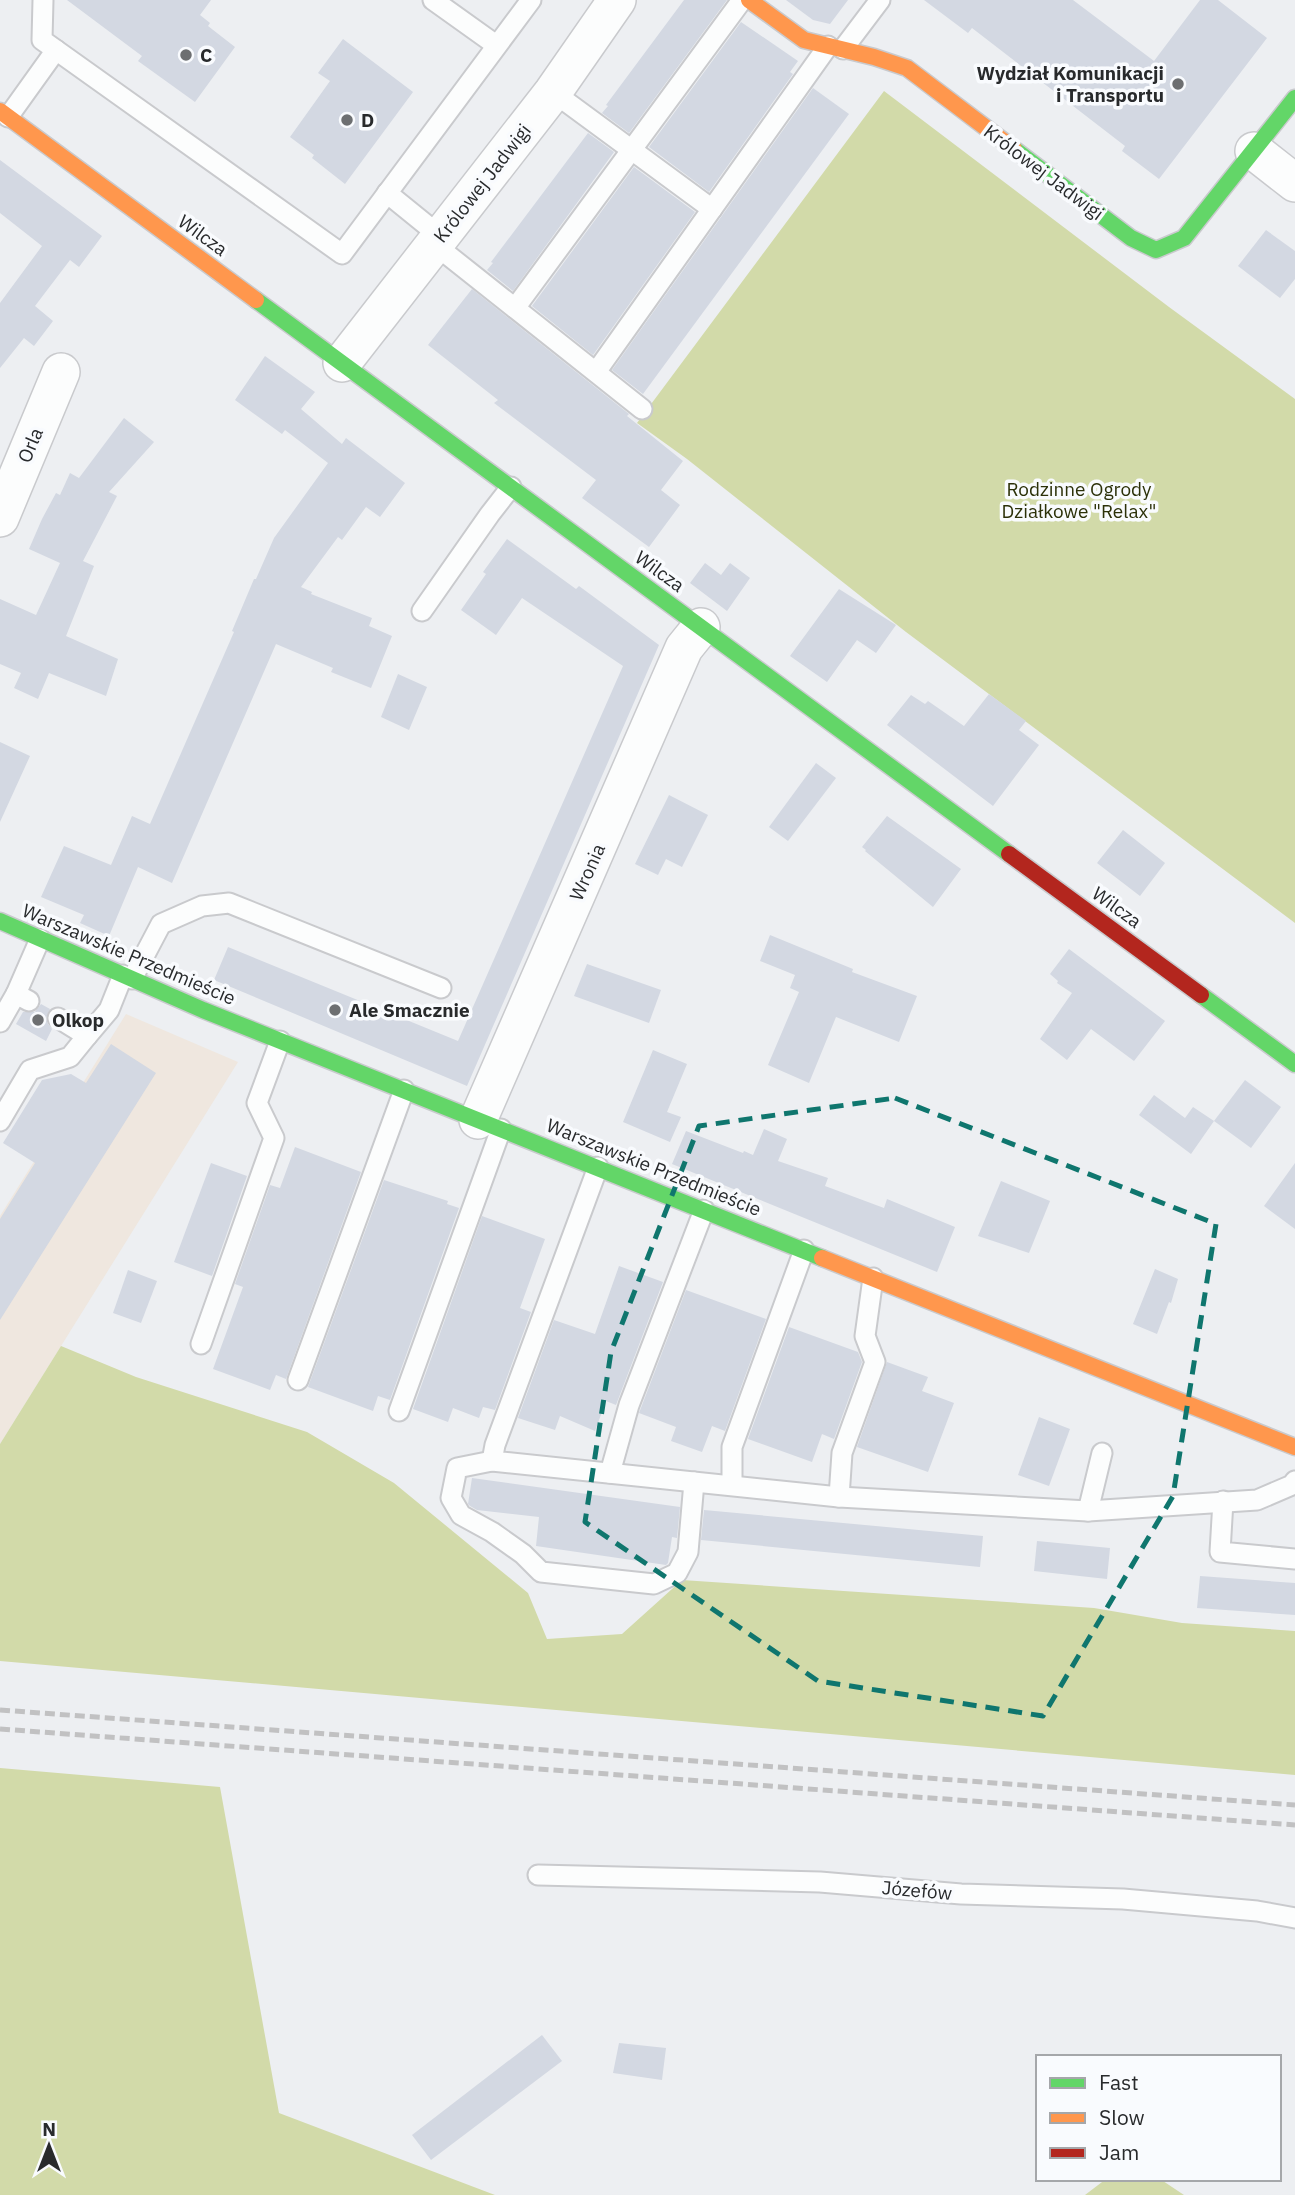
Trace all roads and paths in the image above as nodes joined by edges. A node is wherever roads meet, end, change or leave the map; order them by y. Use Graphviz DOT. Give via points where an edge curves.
graph roads {
  1 [pos="43,0"];
  2 [pos="433,0"];
  3 [pos="531,0"];
  4 [pos="617,0"];
  5 [pos="741,0"];
  6 [pos="749,0"];
  7 [pos="880,0"];
  8 [pos="496,45"];
  9 [pos="836,48"];
  10 [pos="56,50"];
  11 [pos="553,92"];
  12 [pos="1295,98"];
  13 [pos="4,114"];
  14 [pos="631,150"];
  15 [pos="1254,151"];
  16 [pos="1295,183"];
  17 [pos="387,193"];
  18 [pos="712,209"];
  19 [pos="437,240"];
  20 [pos="514,307"];
  21 [pos="342,363"];
  22 [pos="61,372"];
  23 [pos="596,372"];
  24 [pos="642,409"];
  25 [pos="511,487"];
  26 [pos="0,518"];
  27 [pos="422,611"];
  28 [pos="701,627"];
  29 [pos="0,921"];
  30 [pos="40,939"];
  31 [pos="127,977"];
  32 [pos="442,988"];
  33 [pos="58,1018"];
  34 [pos="0,1022"];
  35 [pos="87,1036"];
  36 [pos="280,1041"];
  37 [pos="1295,1064"];
  38 [pos="404,1090"];
  39 [pos="0,1121"];
  40 [pos="489,1124"];
  41 [pos="598,1167"];
  42 [pos="704,1210"];
  43 [pos="804,1250"];
  44 [pos="873,1278"];
  45 [pos="201,1344"];
  46 [pos="298,1380"];
  47 [pos="399,1411"];
  48 [pos="1295,1447"];
  49 [pos="1102,1453"];
  50 [pos="492,1461"];
  51 [pos="610,1473"];
  52 [pos="1295,1481"];
  53 [pos="694,1482"];
  54 [pos="732,1485"];
  55 [pos="839,1497"];
  56 [pos="1223,1501"];
  57 [pos="1088,1511"];
  58 [pos="1295,1559"];
  59 [pos="538,1875"];
  60 [pos="1295,1918"];
  1 -- 10 [label="lane" via="42,40"];
  2 -- 8 [label="lane"];
  3 -- 8 [label="lane"];
  4 -- 11 [label="street, Królowej Jadwigi"];
  5 -- 14 [label="lane"];
  6 -- 9 [label="street, Królowej Jadwigi" via="804,40"];
  7 -- 9 [label="lane"];
  8 -- 17 [label="lane"];
  9 -- 15 [label="street, Królowej Jadwigi" via="907,68 1131,238 1156,250 1184,238"];
  9 -- 18 [label="lane"];
  10 -- 13 [label="lane"];
  10 -- 17 [label="lane" via="342,254"];
  11 -- 14 [label="lane"];
  11 -- 19 [label="street, Królowej Jadwigi"];
  12 -- 15 [label="street, Królowej Jadwigi"];
  13 -- 21 [label="street, Wilcza"];
  14 -- 18 [label="lane"];
  14 -- 20 [label="lane"];
  15 -- 16 [label="street"];
  17 -- 19 [label="lane"];
  18 -- 23 [label="lane"];
  19 -- 20 [label="lane"];
  19 -- 21 [label="street, Królowej Jadwigi"];
  20 -- 23 [label="lane"];
  21 -- 25 [label="street, Wilcza"];
  22 -- 26 [label="street, Orla"];
  23 -- 24 [label="lane"];
  25 -- 27 [label="lane"];
  25 -- 28 [label="street, Wilcza"];
  28 -- 37 [label="street, Wilcza"];
  28 -- 40 [label="street, Wronia" via="684,648"];
  29 -- 30 [label="street, Warszawskie Przedmieście"];
  30 -- 31 [label="street, Warszawskie Przedmieście"];
  30 -- 34 [label="lane" via="23,997"];
  31 -- 32 [label="lane" via="161,924 202,906 229,903"];
  31 -- 35 [label="lane" via="109,1010"];
  31 -- 36 [label="street, Warszawskie Przedmieście"];
  33 -- 35 [label="lane"];
  35 -- 39 [label="lane" via="70,1057 30,1070"];
  36 -- 38 [label="street, Warszawskie Przedmieście"];
  36 -- 45 [label="lane" via="257,1103 274,1138"];
  38 -- 40 [label="street, Warszawskie Przedmieście"];
  38 -- 46 [label="lane"];
  40 -- 41 [label="street, Warszawskie Przedmieście"];
  40 -- 47 [label="lane"];
  41 -- 42 [label="street, Warszawskie Przedmieście"];
  41 -- 50 [label="lane"];
  42 -- 43 [label="street, Warszawskie Przedmieście"];
  42 -- 51 [label="lane" via="629,1405"];
  43 -- 44 [label="street, Warszawskie Przedmieście"];
  43 -- 54 [label="lane" via="732,1447"];
  44 -- 48 [label="street, Warszawskie Przedmieście"];
  44 -- 55 [label="lane" via="865,1336 875,1362 842,1453"];
  49 -- 57 [label="lane"];
  50 -- 51 [label="lane"];
  50 -- 53 [label="lane" via="457,1468 451,1498 461,1515 523,1554 541,1572 654,1584 677,1573 688,1552"];
  51 -- 53 [label="lane"];
  52 -- 56 [label="lane" via="1257,1500"];
  53 -- 54 [label="lane"];
  54 -- 55 [label="lane"];
  55 -- 57 [label="lane"];
  56 -- 57 [label="lane"];
  56 -- 58 [label="lane" via="1220,1552"];
  59 -- 60 [label="lane, Józefów" via="820,1882 961,1894 1123,1899"];
}
